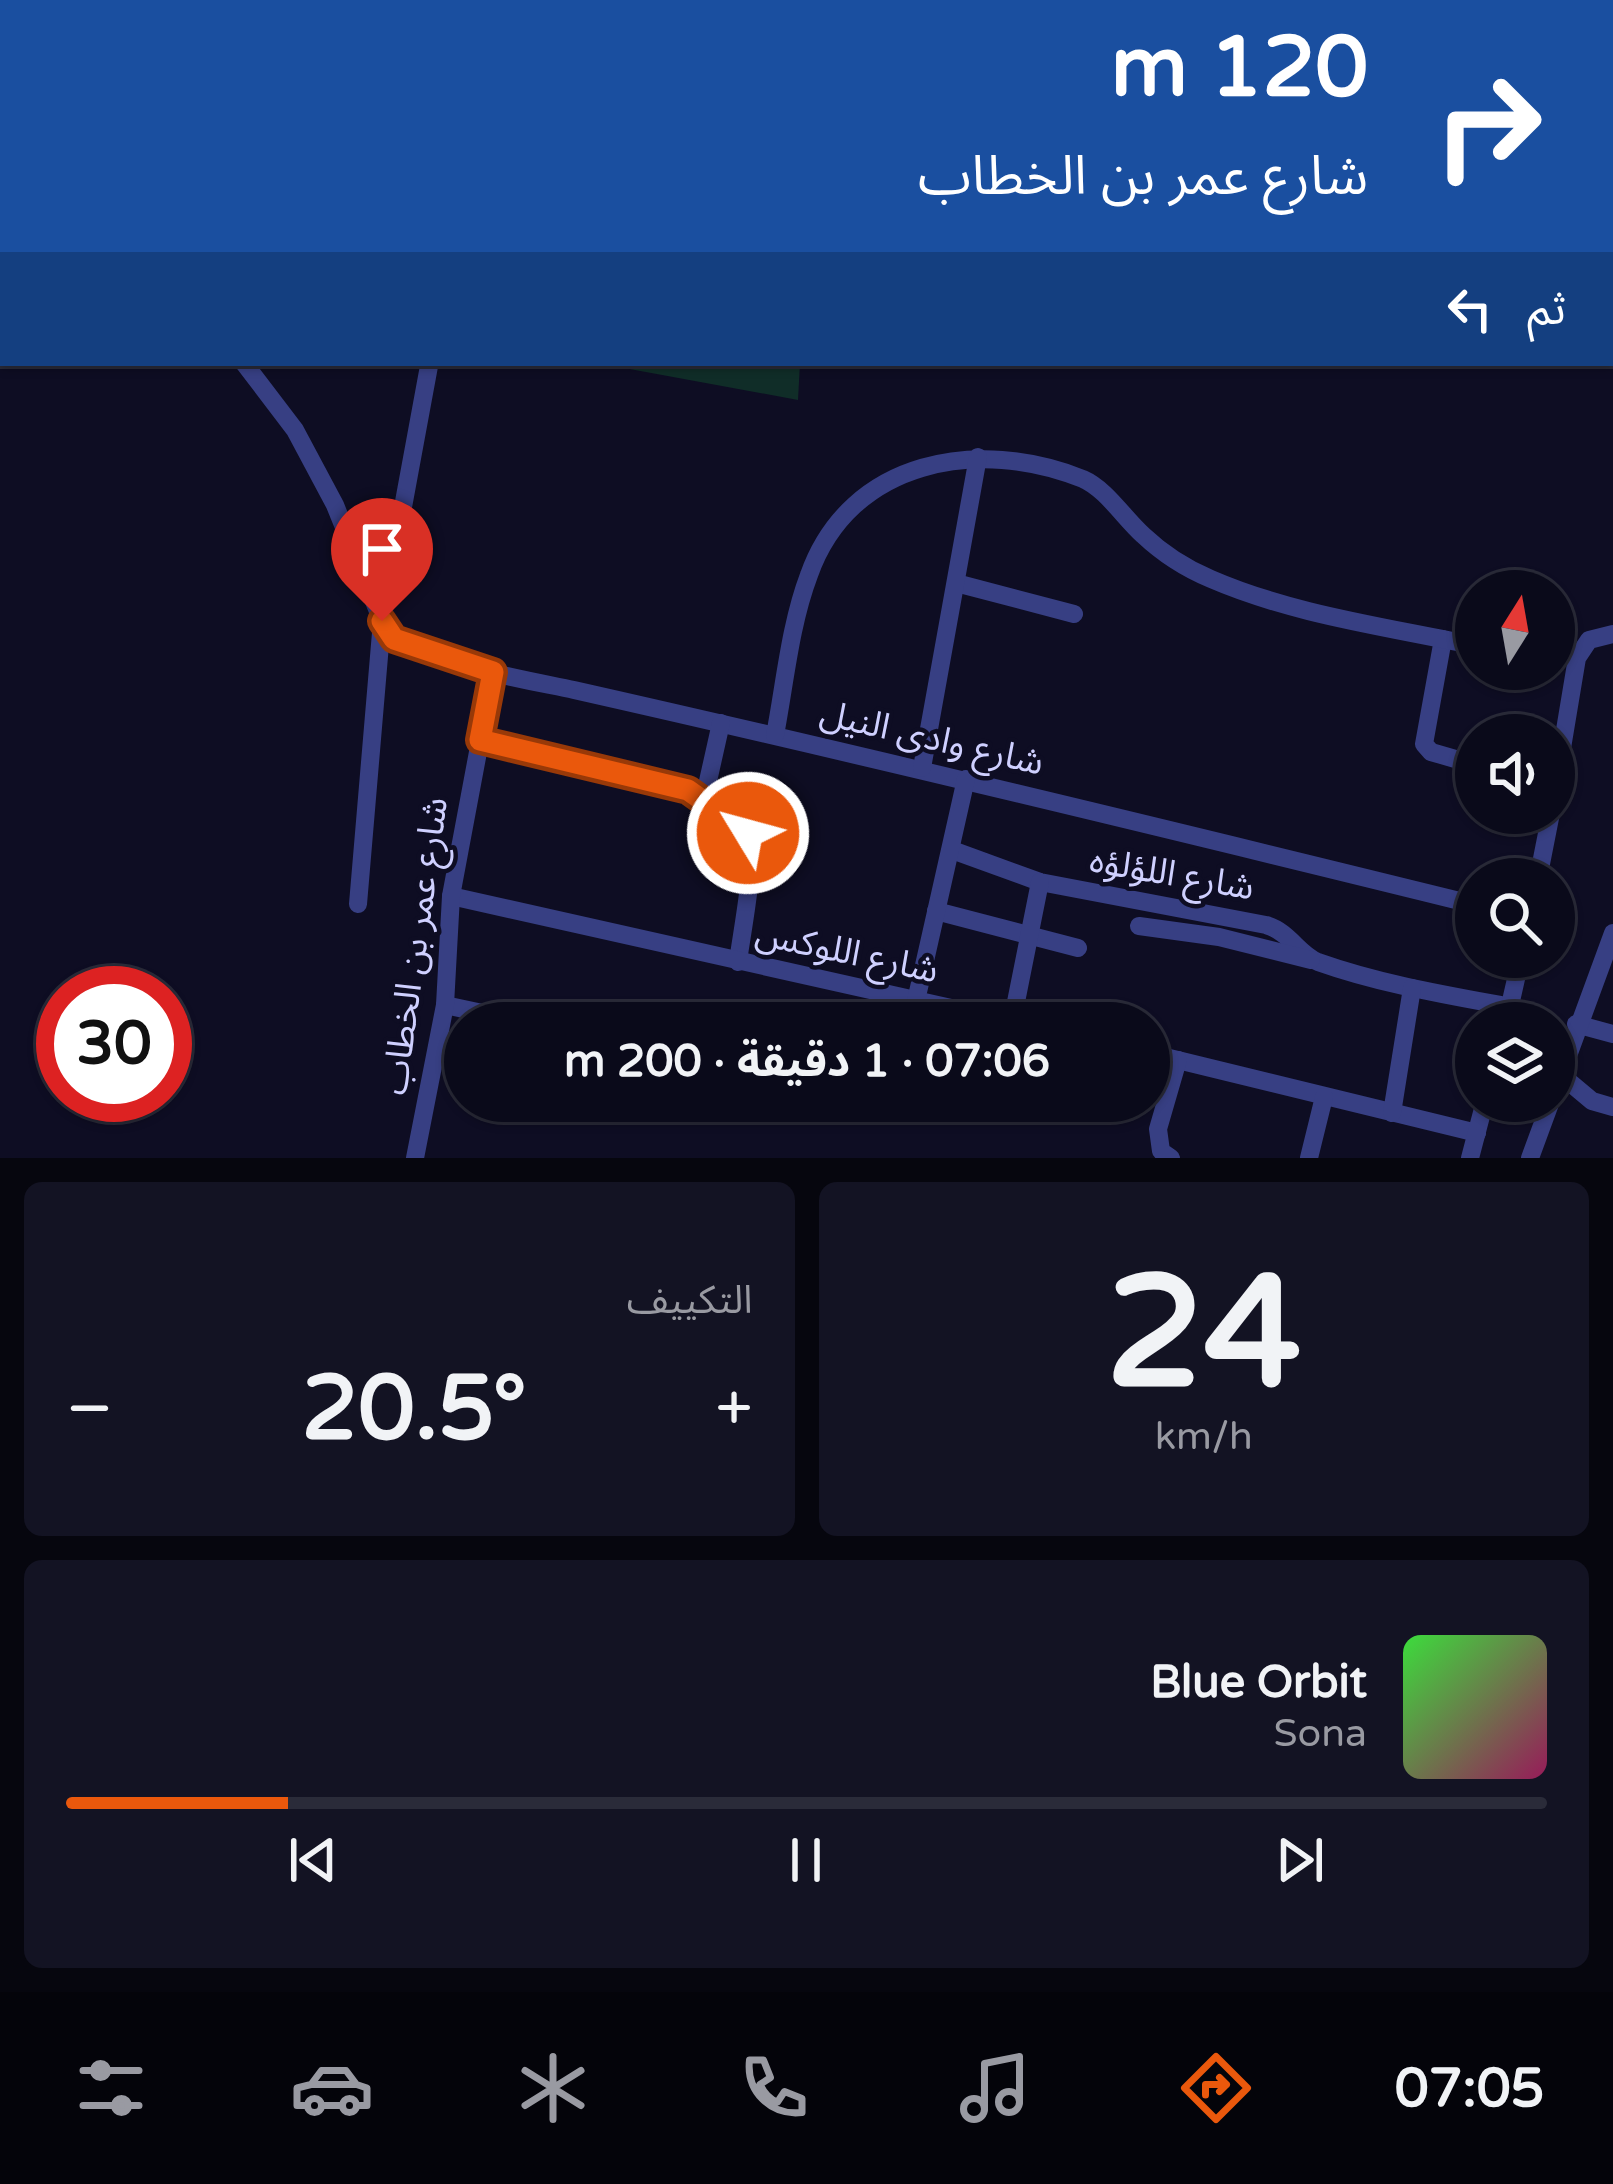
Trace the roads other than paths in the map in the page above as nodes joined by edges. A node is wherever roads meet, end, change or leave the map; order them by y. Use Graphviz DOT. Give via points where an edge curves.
graph roads {
  1 [pos="246,366"];
  2 [pos="429,366"];
  3 [pos="978,457"];
  4 [pos="956,583"];
  5 [pos="1074,614"];
  6 [pos="382,621"];
  7 [pos="1613,634"];
  8 [pos="1443,639"];
  9 [pos="1455,642"];
  10 [pos="1575,668"];
  11 [pos="493,672"];
  12 [pos="721,723"];
  13 [pos="775,735"];
  14 [pos="480,740"];
  15 [pos="1455,760"];
  16 [pos="922,768"];
  17 [pos="966,778"];
  18 [pos="704,799"];
  19 [pos="952,850"];
  20 [pos="1040,883"];
  21 [pos="451,896"];
  22 [pos="1455,900"];
  23 [pos="358,904"];
  24 [pos="936,911"];
  25 [pos="1139,926"];
  26 [pos="1613,933"];
  27 [pos="1030,935"];
  28 [pos="1078,948"];
  29 [pos="1311,960"];
  30 [pos="1608,961"];
  31 [pos="738,962"];
  32 [pos="1412,988"];
  33 [pos="913,1000"];
  34 [pos="445,1002"];
  35 [pos="922,1002"];
  36 [pos="1018,1002"];
  37 [pos="1462,1002"];
  38 [pos="444,1010"];
  39 [pos="1576,1024"];
  40 [pos="1575,1027"];
  41 [pos="1613,1034"];
  42 [pos="1170,1058"];
  43 [pos="1178,1060"];
  44 [pos="1324,1096"];
  45 [pos="1575,1096"];
  46 [pos="1613,1107"];
  47 [pos="1392,1113"];
  48 [pos="1480,1122"];
  49 [pos="1543,1122"];
  50 [pos="1477,1132"];
  51 [pos="416,1158"];
  52 [pos="1172,1158"];
  53 [pos="1309,1158"];
  54 [pos="1470,1158"];
  55 [pos="1530,1158"];
  1 -- 6 [label="street" via="295,430 335,505"];
  2 -- 6 [label="street"];
  3 -- 4 [label="street"];
  3 -- 8 [label="street" via="1086,480 1164,552 1210,579"];
  3 -- 13 [label="street" via="897,475 833,528 808,577"];
  4 -- 5 [label="street"];
  4 -- 16 [label="street"];
  6 -- 11 [label="street, شارع وادى النيل" via="394,639"];
  6 -- 23 [label="street"];
  7 -- 10 [label="street" via="1589,640"];
  8 -- 9 [label="street"];
  8 -- 15 [label="street" via="1424,744"];
  11 -- 12 [label="street, شارع وادى النيل"];
  11 -- 14 [label="street, شارع عمر بن الخطاب"];
  12 -- 13 [label="street, شارع وادى النيل"];
  12 -- 18 [label="street"];
  13 -- 16 [label="street, شارع وادى النيل"];
  14 -- 18 [label="street"];
  14 -- 21 [label="street, شارع عمر بن الخطاب"];
  16 -- 17 [label="street, شارع وادى النيل"];
  17 -- 19 [label="street"];
  17 -- 22 [label="street, شارع وادى النيل"];
  18 -- 31 [label="street" via="750,839"];
  19 -- 20 [label="street, شارع اللؤلؤه"];
  19 -- 24 [label="street"];
  20 -- 27 [label="street"];
  20 -- 29 [label="street, شارع اللؤلؤه" via="1266,925 1292,937"];
  21 -- 31 [label="street, شارع اللوكس"];
  21 -- 34 [label="street, شارع عمر بن الخطاب"];
  24 -- 27 [label="street"];
  24 -- 33 [label="street"];
  25 -- 29 [label="street"];
  26 -- 30 [label="street"];
  27 -- 28 [label="street"];
  27 -- 36 [label="street"];
  29 -- 32 [label="street, شارع اللؤلؤه"];
  30 -- 39 [label="street"];
  31 -- 33 [label="street, شارع اللوكس"];
  32 -- 37 [label="street, شارع اللؤلؤه"];
  32 -- 47 [label="street"];
  33 -- 35 [label="street, شارع اللوكس"];
  38 -- 51 [label="street, شارع عمر بن الخطاب"];
  39 -- 40 [label="street"];
  39 -- 41 [label="street"];
  42 -- 43 [label="street"];
  43 -- 44 [label="street"];
  43 -- 52 [label="street" via="1158,1129 1161,1151"];
  44 -- 47 [label="street"];
  44 -- 53 [label="street"];
  45 -- 46 [label="street"];
  47 -- 50 [label="street"];
  48 -- 50 [label="street"];
  49 -- 55 [label="street"];
  50 -- 54 [label="street"];
}
